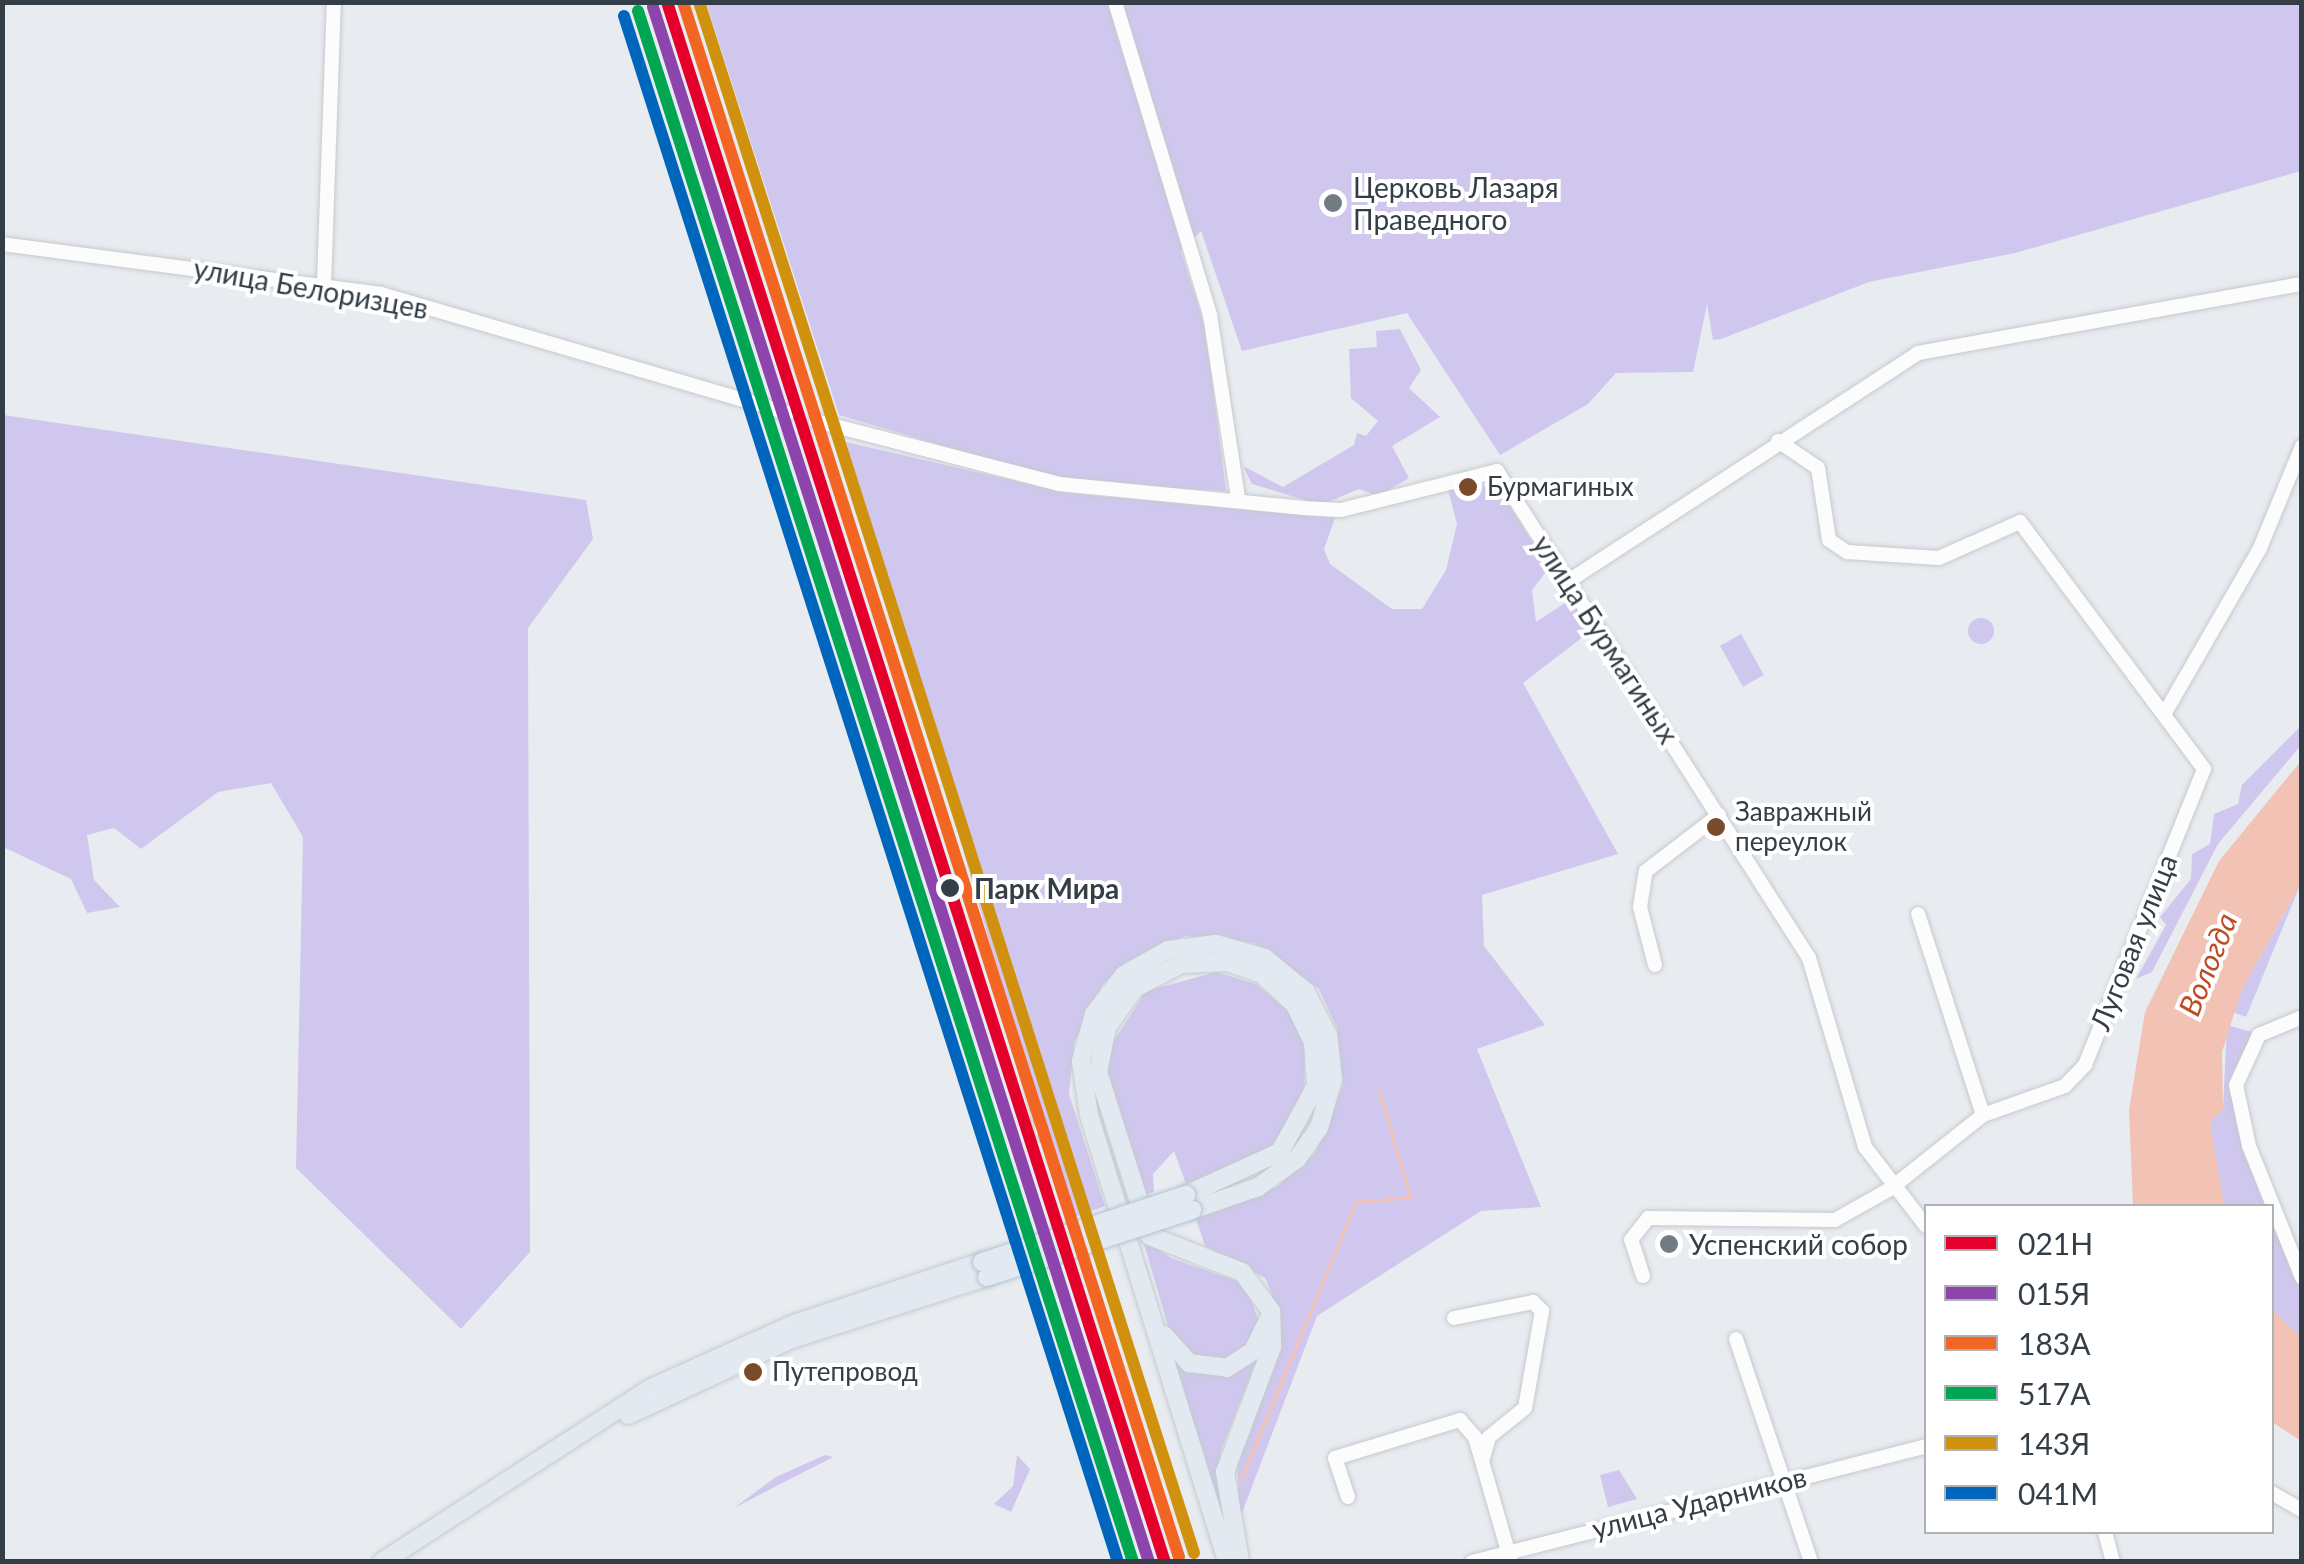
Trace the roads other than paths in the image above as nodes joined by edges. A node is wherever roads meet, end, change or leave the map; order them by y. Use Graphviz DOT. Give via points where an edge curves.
graph roads {
  1 [pos="334,2"];
  2 [pos="1114,2"];
  3 [pos="2,244"];
  4 [pos="324,284"];
  5 [pos="2302,284"];
  6 [pos="788,413"];
  7 [pos="816,422"];
  8 [pos="1778,441"];
  9 [pos="2302,446"];
  10 [pos="1238,498"];
  11 [pos="1570,580"];
  12 [pos="2166,712"];
  13 [pos="1719,815"];
  14 [pos="1918,914"];
  15 [pos="1655,965"];
  16 [pos="2302,1017"];
  17 [pos="1983,1114"];
  18 [pos="1890,1190"];
  19 [pos="1189,1202"];
  20 [pos="2274,1204"];
  21 [pos="2274,1205"];
  22 [pos="1924,1224"];
  23 [pos="1643,1276"];
  24 [pos="2302,1278"];
  25 [pos="1270,1310"];
  26 [pos="1454,1318"];
  27 [pos="1154,1322"];
  28 [pos="1736,1340"];
  29 [pos="1924,1446"];
  30 [pos="1484,1464"];
  31 [pos="1784,1480"];
  32 [pos="2274,1494"];
  33 [pos="1348,1497"];
  34 [pos="2302,1510"];
  35 [pos="2106,1534"];
  36 [pos="1510,1556"];
  37 [pos="382,1562"];
  38 [pos="1227,1562"];
  39 [pos="1240,1562"];
  40 [pos="1472,1562"];
  41 [pos="1812,1562"];
  42 [pos="2113,1562"];
  1 -- 4 [label="street"];
  2 -- 10 [label="street" via="1210,314"];
  3 -- 4 [label="street, улица Белоризцев"];
  4 -- 6 [label="street, улица Белоризцев"];
  5 -- 8 [label="street" via="1918,352"];
  7 -- 10 [label="street" via="1060,484"];
  8 -- 11 [label="street"];
  8 -- 12 [label="street" via="1818,468 1829,540 1846,552 1939,558 2020,522"];
  9 -- 12 [label="street" via="2260,548"];
  10 -- 11 [label="street, улица Бурмагиных" via="1341,510 1497,471"];
  11 -- 13 [label="street, улица Бурмагиных"];
  12 -- 17 [label="street, Луговая улица" via="2204,769 2086,1065 2065,1086"];
  13 -- 15 [label="street" via="1646,871 1640,902"];
  13 -- 18 [label="street, улица Бурмагиных" via="1817,974 1854,1118"];
  14 -- 17 [label="street"];
  16 -- 20 [label="street" via="2281,1022 2250,1044 2237,1108"];
  17 -- 18 [label="street"];
  18 -- 22 [label="street, улица Бурмагиных"];
  18 -- 23 [label="street" via="1816,1223 1648,1218 1632,1240"];
  19 -- 25 [label="main road" via="1280,1152 1316,1086 1313,1042 1295,1005 1262,974 1227,962 1174,966 1129,994 1104,1034 1099,1087 1150,1236 1242,1272"];
  19 -- 27 [label="main road" via="1258,1187 1297,1159 1319,1128 1332,1080 1328,1035 1306,992 1265,958 1216,944 1175,948 1124,975 1094,1014 1082,1052 1089,1115"];
  19 -- 37 [label="main road, bridge" via="828,1320 530,1467"];
  21 -- 24 [label="street"];
  25 -- 27 [label="main road" via="1253,1351 1215,1370 1186,1360"];
  25 -- 39 [label="main road" via="1272,1347 1226,1472"];
  26 -- 30 [label="street" via="1533,1302 1542,1311 1525,1408 1490,1437"];
  27 -- 38 [label="main road"];
  28 -- 31 [label="street"];
  29 -- 31 [label="street, улица Ударников"];
  30 -- 33 [label="street" via="1460,1420 1334,1458"];
  30 -- 36 [label="street"];
  31 -- 36 [label="street, улица Ударников"];
  31 -- 41 [label="street"];
  32 -- 34 [label="street"];
  35 -- 42 [label="street"];
  36 -- 40 [label="street, улица Ударников"];
}
